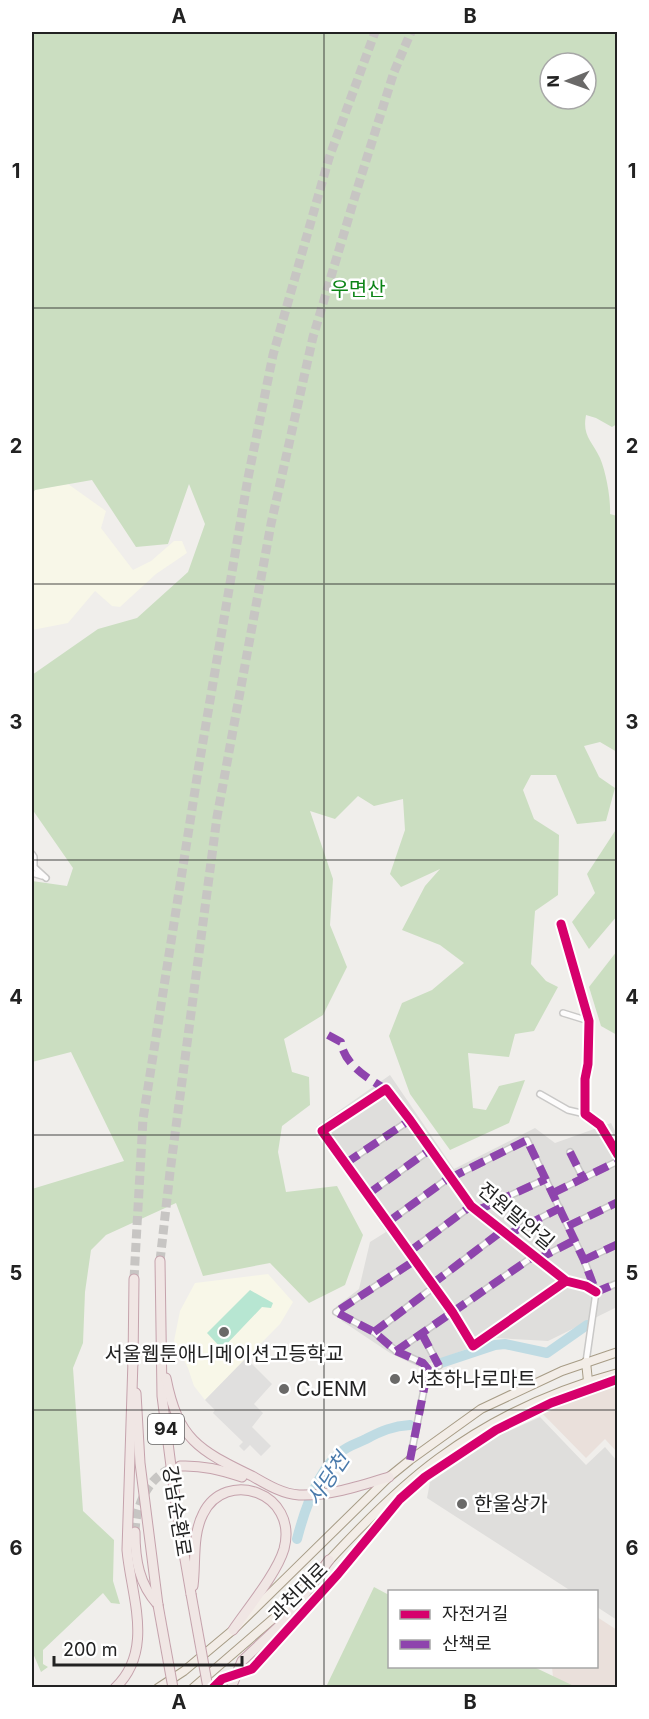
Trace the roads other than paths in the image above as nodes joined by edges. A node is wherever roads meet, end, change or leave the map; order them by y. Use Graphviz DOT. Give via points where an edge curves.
graph roads {
  1 [pos="32,854"];
  2 [pos="32,873"];
  3 [pos="561,924"];
  4 [pos="563,1013"];
  5 [pos="589,1021"];
  6 [pos="540,1094"];
  7 [pos="585,1114"];
  8 [pos="410,1120"];
  9 [pos="431,1149"];
  10 [pos="570,1152"];
  11 [pos="618,1155"];
  12 [pos="618,1161"];
  13 [pos="346,1163"];
  14 [pos="450,1177"];
  15 [pos="583,1178"];
  16 [pos="546,1179"];
  17 [pos="553,1193"];
  18 [pos="368,1194"];
  19 [pos="618,1202"];
  20 [pos="473,1208"];
  21 [pos="560,1208"];
  22 [pos="388,1222"];
  23 [pos="568,1226"];
  24 [pos="505,1233"];
  25 [pos="575,1240"];
  26 [pos="618,1244"];
  27 [pos="409,1252"];
  28 [pos="536,1258"];
  29 [pos="584,1260"];
  30 [pos="160,1261"];
  31 [pos="414,1261"];
  32 [pos="134,1279"];
  33 [pos="566,1281"];
  34 [pos="618,1283"];
  35 [pos="433,1286"];
  36 [pos="596,1292"];
  37 [pos="453,1313"];
  38 [pos="374,1332"];
  39 [pos="422,1334"];
  40 [pos="396,1351"];
  41 [pos="162,1352"];
  42 [pos="618,1352"];
  43 [pos="133,1359"];
  44 [pos="586,1362"];
  45 [pos="439,1366"];
  46 [pos="618,1373"];
  47 [pos="588,1381"];
  48 [pos="410,1460"];
  49 [pos="180,1466"];
  50 [pos="398,1469"];
  51 [pos="389,1478"];
  52 [pos="407,1484"];
  53 [pos="281,1491"];
  54 [pos="135,1533"];
  55 [pos="329,1560"];
  56 [pos="191,1594"];
  57 [pos="158,1605"];
  58 [pos="233,1630"];
  59 [pos="115,1688"];
  60 [pos="158,1688"];
  61 [pos="173,1688"];
  62 [pos="193,1688"];
  63 [pos="208,1688"];
  64 [pos="231,1688"];
  1 -- 2 [label="street" via="34,867 46,878"];
  3 -- 5 [label="street"];
  4 -- 5 [label="street"];
  5 -- 7 [label="street"];
  6 -- 7 [label="street" via="568,1110"];
  7 -- 11 [label="street" via="600,1125"];
  8 -- 9 [label="street, 전원말안길"];
  8 -- 13 [label="street"];
  8 -- 13 [label="street, 전원말안길" via="386,1089 322,1131"];
  9 -- 14 [label="street, 전원말안길"];
  9 -- 18 [label="street"];
  10 -- 15 [label="street"];
  12 -- 15 [label="street"];
  13 -- 18 [label="street"];
  14 -- 16 [label="street" via="527,1140"];
  14 -- 20 [label="street, 전원말안길"];
  14 -- 22 [label="street"];
  15 -- 17 [label="street"];
  16 -- 17 [label="street"];
  16 -- 20 [label="street"];
  17 -- 21 [label="street"];
  18 -- 22 [label="street"];
  19 -- 23 [label="street"];
  20 -- 24 [label="street, 전원말안길"];
  20 -- 27 [label="street"];
  21 -- 23 [label="street"];
  21 -- 24 [label="street"];
  22 -- 27 [label="street"];
  23 -- 25 [label="street"];
  24 -- 28 [label="street, 전원말안길"];
  24 -- 35 [label="street"];
  25 -- 28 [label="street"];
  25 -- 29 [label="street"];
  26 -- 29 [label="street"];
  27 -- 31 [label="street"];
  28 -- 33 [label="street, 전원말안길"];
  28 -- 37 [label="street"];
  29 -- 36 [label="street"];
  30 -- 41 [label="highway, 강남순환로 / 94"];
  31 -- 35 [label="street"];
  31 -- 38 [label="street" via="336,1312"];
  32 -- 43 [label="highway, 강남순환로 / 94"];
  33 -- 36 [label="street, 전원말안길"];
  33 -- 37 [label="street" via="473,1346"];
  34 -- 36 [label="street"];
  35 -- 37 [label="street"];
  35 -- 38 [label="street"];
  36 -- 44 [label="street"];
  37 -- 39 [label="street"];
  38 -- 40 [label="street"];
  39 -- 40 [label="street"];
  39 -- 45 [label="street"];
  40 -- 48 [label="street" via="428,1369"];
  41 -- 53 [label="highway" via="174,1409 194,1442 213,1457"];
  41 -- 56 [label="highway, 강남순환로 / 94" via="168,1457"];
  42 -- 44 [label="main road, 과천대로"];
  43 -- 57 [label="highway, 강남순환로 / 94" via="140,1463"];
  43 -- 59 [label="highway" via="127,1550 139,1620 133,1657"];
  44 -- 47 [label="main road"];
  44 -- 48 [label="main road, 과천대로" via="482,1409"];
  46 -- 47 [label="main road, 과천대로"];
  47 -- 52 [label="main road, 과천대로" via="516,1411 440,1457"];
  48 -- 50 [label="main road, 과천대로"];
  49 -- 53 [label="highway" via="216,1468"];
  50 -- 51 [label="main road, 과천대로"];
  50 -- 52 [label="main road"];
  51 -- 53 [label="highway" via="333,1492 298,1495"];
  51 -- 58 [label="main road, 과천대로"];
  52 -- 55 [label="main road, 과천대로"];
  54 -- 57 [label="highway" via="137,1565 147,1593"];
  55 -- 62 [label="main road, 과천대로" via="281,1612"];
  55 -- 64 [label="highway" via="288,1617 242,1661"];
  56 -- 58 [label="highway" via="199,1523 208,1505 220,1495 242,1489 273,1502 286,1526 284,1549 279,1563"];
  56 -- 63 [label="highway, 강남순환로 / 94, bridge"];
  57 -- 61 [label="highway, 강남순환로 / 94, bridge"];
  58 -- 60 [label="main road, 과천대로"];
}
